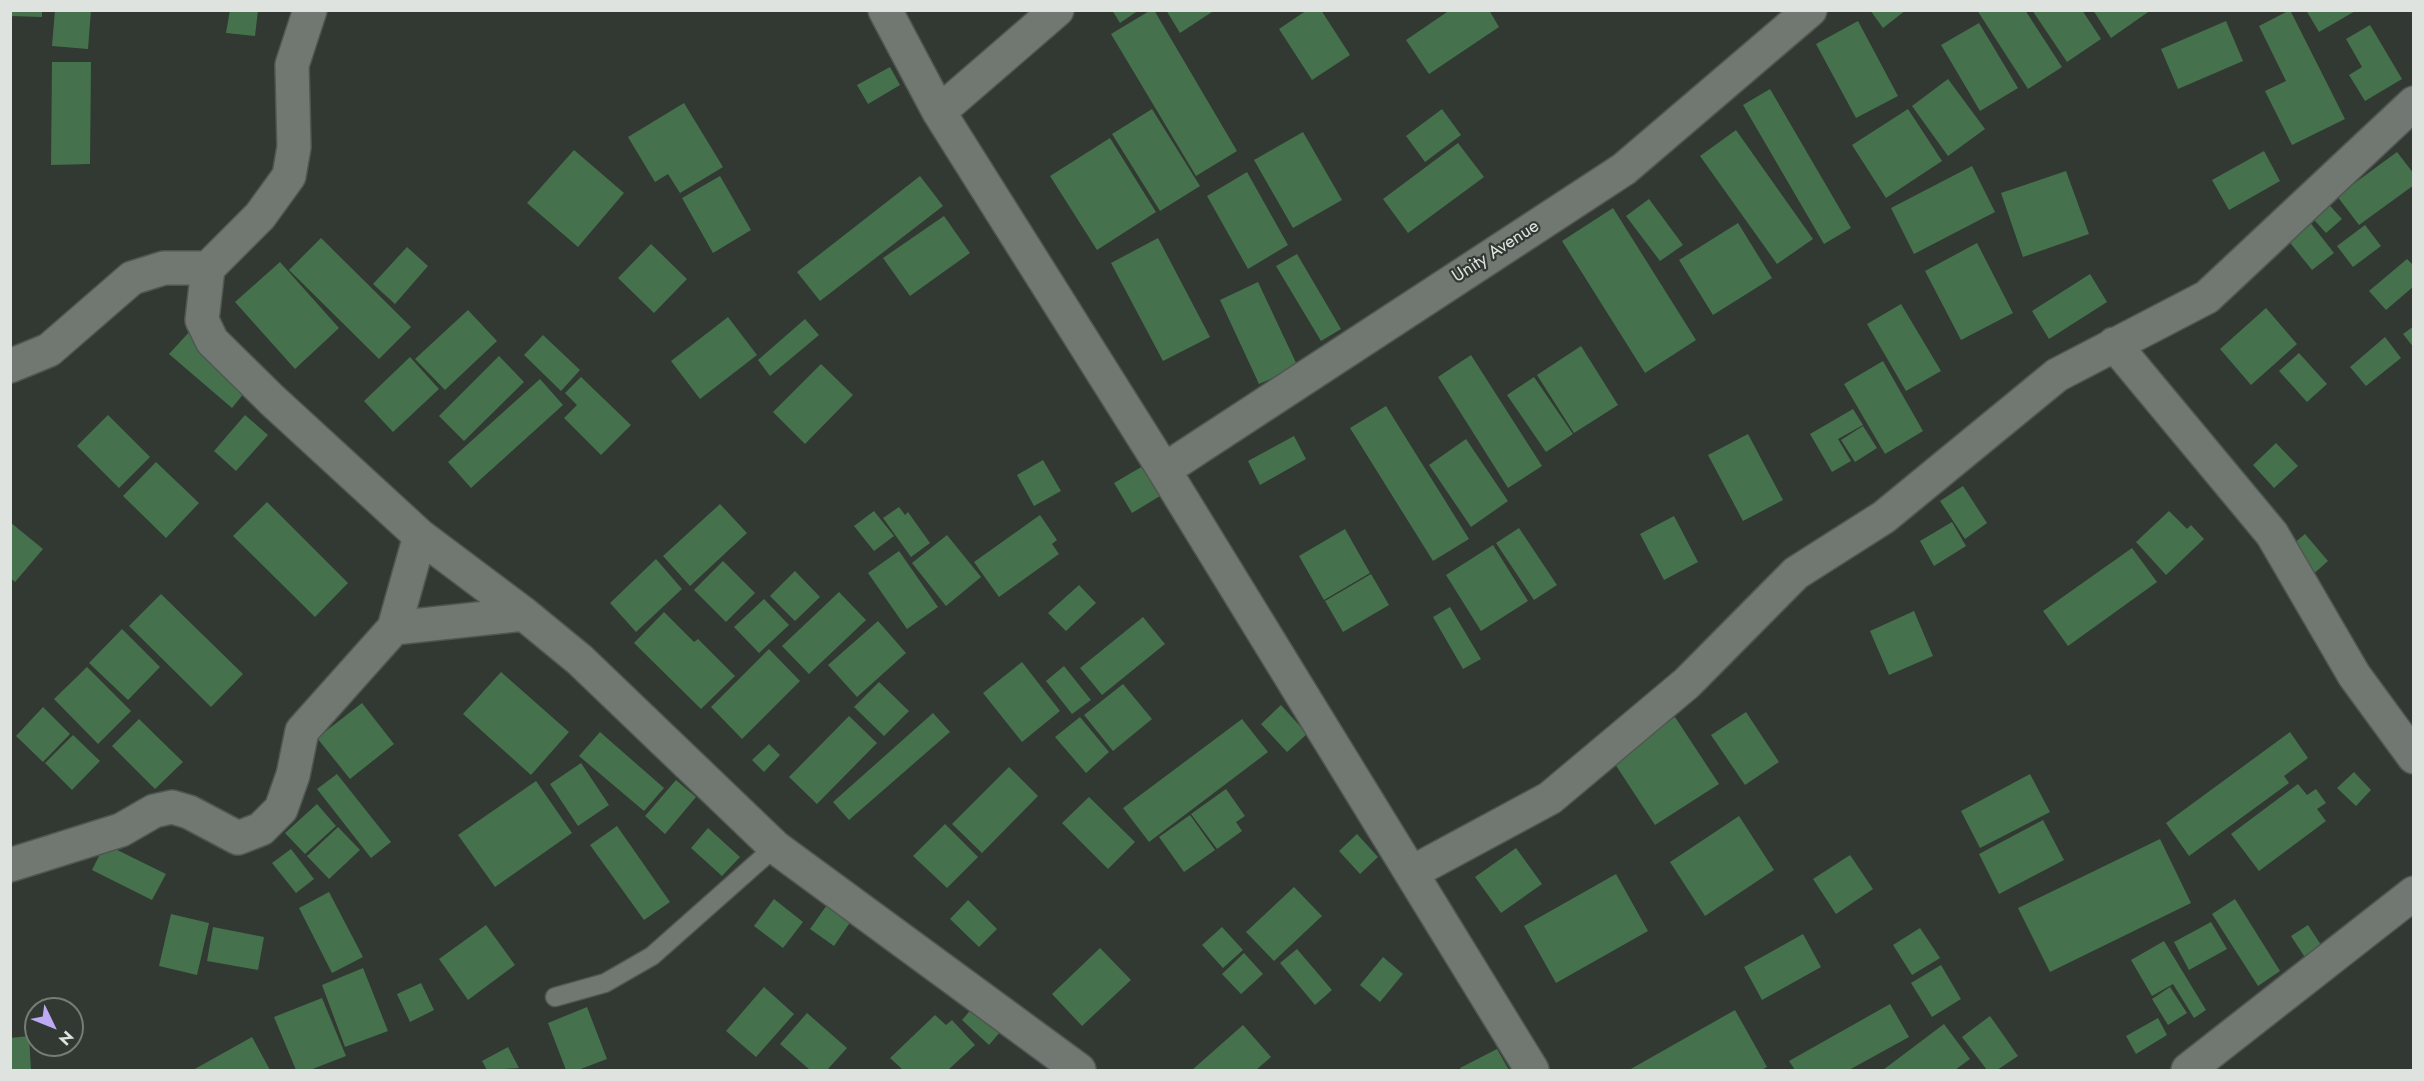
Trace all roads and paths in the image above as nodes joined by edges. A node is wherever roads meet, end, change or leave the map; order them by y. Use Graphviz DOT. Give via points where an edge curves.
graph roads {
  1 [pos="310,10"];
  2 [pos="885,10"];
  3 [pos="1057,10"];
  4 [pos="1810,10"];
  5 [pos="2414,103"];
  6 [pos="939,112"];
  7 [pos="208,268"];
  8 [pos="2115,344"];
  9 [pos="10,366"];
  10 [pos="1164,470"];
  11 [pos="420,536"];
  12 [pos="524,614"];
  13 [pos="394,628"];
  14 [pos="2414,757"];
  15 [pos="774,847"];
  16 [pos="10,865"];
  17 [pos="1411,873"];
  18 [pos="2414,893"];
  19 [pos="555,997"];
  20 [pos="1079,1071"];
  21 [pos="1532,1071"];
  22 [pos="2188,1071"];
  1 -- 7 [label="street" via="292,65 294,147 289,176 260,216"];
  2 -- 6 [label="street"];
  3 -- 6 [label="street"];
  4 -- 10 [label="street, Unity Avenue" via="1623,169"];
  5 -- 8 [label="street" via="2216,290"];
  6 -- 10 [label="street"];
  7 -- 9 [label="street" via="164,268 132,278 49,350"];
  7 -- 11 [label="street" via="202,321 212,341"];
  8 -- 14 [label="street" via="2272,534 2354,675"];
  8 -- 17 [label="street" via="2057,375 1884,517 1796,573 1687,683 1550,798"];
  10 -- 17 [label="street"];
  11 -- 12 [label="street"];
  11 -- 13 [label="street"];
  12 -- 13 [label="street"];
  12 -- 15 [label="street" via="580,660"];
  13 -- 16 [label="street" via="302,731 293,776 281,809 261,829 238,838 172,807 154,811 121,830"];
  15 -- 19 [label="lane" via="652,956 605,983"];
  15 -- 20 [label="street"];
  17 -- 21 [label="street"];
  18 -- 22 [label="street"];
}
